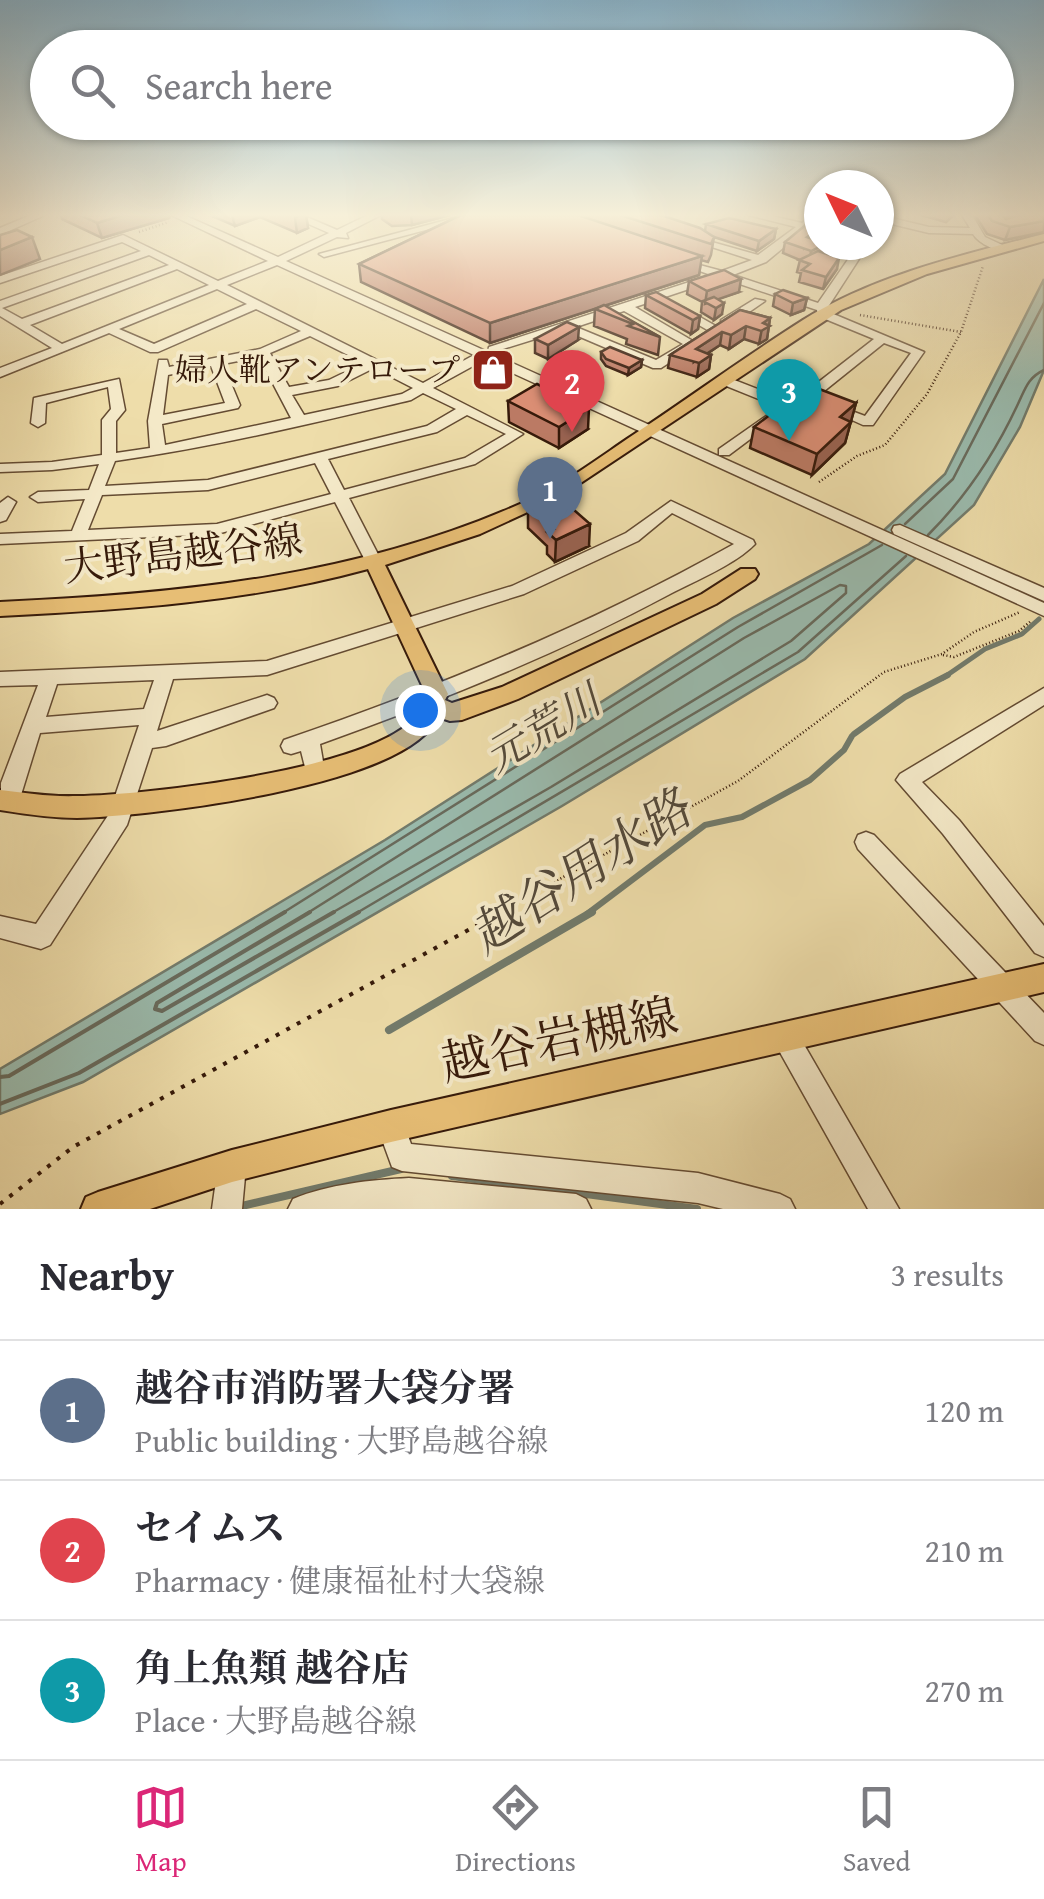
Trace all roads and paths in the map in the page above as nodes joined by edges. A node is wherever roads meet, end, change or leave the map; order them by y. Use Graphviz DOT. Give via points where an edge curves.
graph roads {
  1 [pos="25,271"];
  2 [pos="94,271"];
  3 [pos="161,271"];
  4 [pos="191,271"];
  5 [pos="252,271"];
  6 [pos="310,271"];
  7 [pos="721,271"];
  8 [pos="725,271"];
  9 [pos="736,271"];
  10 [pos="847,271"];
  11 [pos="928,271"];
  12 [pos="981,271"];
  13 [pos="730,274"];
  14 [pos="84,275"];
  15 [pos="0,280"];
  16 [pos="219,285"];
  17 [pos="111,290"];
  18 [pos="657,297"];
  19 [pos="759,301"];
  20 [pos="258,304"];
  21 [pos="626,307"];
  22 [pos="0,308"];
  23 [pos="823,311"];
  24 [pos="605,314"];
  25 [pos="872,318"];
  26 [pos="853,320"];
  27 [pos="619,322"];
  28 [pos="21,324"];
  29 [pos="564,326"];
  30 [pos="110,329"];
  31 [pos="715,329"];
  32 [pos="311,331"];
  33 [pos="961,332"];
  34 [pos="883,338"];
  35 [pos="692,344"];
  36 [pos="660,347"];
  37 [pos="62,349"];
  38 [pos="154,349"];
  39 [pos="263,352"];
  40 [pos="488,352"];
  41 [pos="674,355"];
  42 [pos="216,362"];
  43 [pos="374,362"];
  44 [pos="163,372"];
  45 [pos="0,373"];
  46 [pos="724,380"];
  47 [pos="424,387"];
  48 [pos="285,392"];
  49 [pos="807,398"];
  50 [pos="786,405"];
  51 [pos="467,409"];
  52 [pos="155,421"];
  53 [pos="300,421"];
  54 [pos="38,423"];
  55 [pos="656,427"];
  56 [pos="158,451"];
  57 [pos="724,452"];
  58 [pos="109,458"];
  59 [pos="320,458"];
  60 [pos="0,468"];
  61 [pos="95,492"];
  62 [pos="815,492"];
  63 [pos="340,496"];
  64 [pos="38,497"];
  65 [pos="78,535"];
  66 [pos="0,539"];
  67 [pos="374,562"];
  68 [pos="748,574"];
  69 [pos="1038,606"];
  70 [pos="0,609"];
  71 [pos="403,624"];
  72 [pos="942,654"];
  73 [pos="166,672"];
  74 [pos="50,677"];
  75 [pos="0,679"];
  76 [pos="1044,696"];
  77 [pos="437,700"];
  78 [pos="266,704"];
  79 [pos="151,716"];
  80 [pos="32,726"];
  81 [pos="144,741"];
  82 [pos="315,773"];
  83 [pos="4,801"];
  84 [pos="124,804"];
  85 [pos="866,842"];
  86 [pos="0,927"];
  87 [pos="1044,945"];
  88 [pos="1044,978"];
  89 [pos="1002,987"];
  90 [pos="1044,1032"];
  91 [pos="786,1038"];
  92 [pos="391,1126"];
  93 [pos="229,1190"];
  94 [pos="0,1204"];
  95 [pos="98,1209"];
  96 [pos="303,1209"];
  97 [pos="576,1209"];
  98 [pos="780,1209"];
  99 [pos="884,1209"];
  1 -- 15 [label="street"];
  2 -- 14 [label="street"];
  3 -- 17 [label="street"];
  4 -- 16 [label="street"];
  5 -- 16 [label="street"];
  6 -- 40 [label="street"];
  7 -- 13 [label="street"];
  8 -- 13 [label="street"];
  9 -- 13 [label="street"];
  10 -- 23 [label="street"];
  11 -- 23 [label="main road, 大野島越谷線"];
  12 -- 33 [label="path"];
  13 -- 18 [label="street"];
  13 -- 23 [label="street"];
  14 -- 17 [label="street"];
  14 -- 22 [label="street"];
  16 -- 20 [label="street"];
  16 -- 30 [label="street"];
  17 -- 28 [label="street"];
  18 -- 21 [label="street"];
  18 -- 31 [label="street"];
  19 -- 31 [label="street"];
  20 -- 32 [label="street"];
  20 -- 38 [label="street"];
  21 -- 24 [label="street"];
  21 -- 35 [label="street"];
  22 -- 28 [label="street"];
  23 -- 26 [label="street"];
  23 -- 46 [label="main road, 大野島越谷線"];
  24 -- 27 [label="street"];
  24 -- 29 [label="street"];
  25 -- 26 [label="street"];
  25 -- 26 [label="path"];
  25 -- 33 [label="path"];
  26 -- 34 [label="street"];
  28 -- 37 [label="street"];
  29 -- 40 [label="street"];
  29 -- 41 [label="street" via="657,365"];
  30 -- 37 [label="street"];
  30 -- 38 [label="street"];
  31 -- 35 [label="street"];
  32 -- 39 [label="street"];
  32 -- 43 [label="street"];
  33 -- 62 [label="path" via="927,394 885,445 858,456"];
  34 -- 49 [label="street"];
  34 -- 49 [label="street" via="918,352 868,422"];
  35 -- 41 [label="street"];
  36 -- 41 [label="street"];
  37 -- 45 [label="street"];
  38 -- 44 [label="street" via="163,354"];
  39 -- 42 [label="street"];
  39 -- 48 [label="street"];
  40 -- 47 [label="street"];
  40 -- 55 [label="street"];
  42 -- 44 [label="street"];
  42 -- 52 [label="street" via="232,405"];
  43 -- 47 [label="street"];
  43 -- 48 [label="street" via="333,383"];
  44 -- 52 [label="street"];
  46 -- 50 [label="street"];
  46 -- 55 [label="main road, 大野島越谷線"];
  47 -- 51 [label="street"];
  47 -- 53 [label="street"];
  48 -- 53 [label="street"];
  49 -- 50 [label="street"];
  50 -- 57 [label="street"];
  51 -- 59 [label="street" via="432,429"];
  51 -- 63 [label="street" via="516,434 470,462"];
  52 -- 56 [label="street"];
  53 -- 56 [label="street"];
  54 -- 58 [label="street" via="39,401 114,382 118,410 109,420"];
  55 -- 57 [label="street"];
  55 -- 62 [label="street"];
  55 -- 67 [label="main road, 大野島越谷線" via="538,501"];
  56 -- 58 [label="street"];
  57 -- 62 [label="street"];
  58 -- 60 [label="street"];
  58 -- 61 [label="street"];
  59 -- 61 [label="street" via="208,486"];
  59 -- 63 [label="street"];
  61 -- 64 [label="street"];
  61 -- 65 [label="street"];
  62 -- 69 [label="street"];
  63 -- 65 [label="street" via="217,529"];
  63 -- 67 [label="street"];
  65 -- 66 [label="street"];
  67 -- 70 [label="main road, 大野島越谷線" via="186,599"];
  67 -- 71 [label="main road"];
  68 -- 77 [label="main road" via="510,693 462,711 450,712"];
  69 -- 72 [label="path" via="974,632"];
  69 -- 72 [label="path" via="1019,631 954,657"];
  71 -- 73 [label="street" via="267,668"];
  71 -- 77 [label="main road"];
  71 -- 77 [label="street" via="518,590 632,536 672,506 746,544"];
  72 -- 94 [label="path" via="884,672 738,781 73,1147"];
  73 -- 74 [label="street"];
  73 -- 79 [label="street"];
  74 -- 75 [label="street"];
  74 -- 80 [label="street"];
  76 -- 87 [label="street" via="907,780"];
  77 -- 82 [label="main road" via="424,724 407,737"];
  77 -- 82 [label="street" via="300,742"];
  78 -- 81 [label="street"];
  79 -- 80 [label="street"];
  79 -- 81 [label="street"];
  80 -- 83 [label="street"];
  81 -- 84 [label="street"];
  82 -- 84 [label="main road"];
  83 -- 84 [label="main road" via="74,808"];
  84 -- 86 [label="street" via="41,937"];
  85 -- 89 [label="street"];
  88 -- 89 [label="main road, 越谷岩槻線"];
  89 -- 90 [label="street"];
  89 -- 91 [label="main road, 越谷岩槻線"];
  91 -- 92 [label="main road, 越谷岩槻線"];
  91 -- 99 [label="street"];
  92 -- 93 [label="main road, 越谷岩槻線"];
  92 -- 98 [label="street" via="402,1157 698,1188"];
  93 -- 95 [label="main road, 越谷岩槻線"];
  96 -- 97 [label="street" via="368,1194 409,1193"];
}
